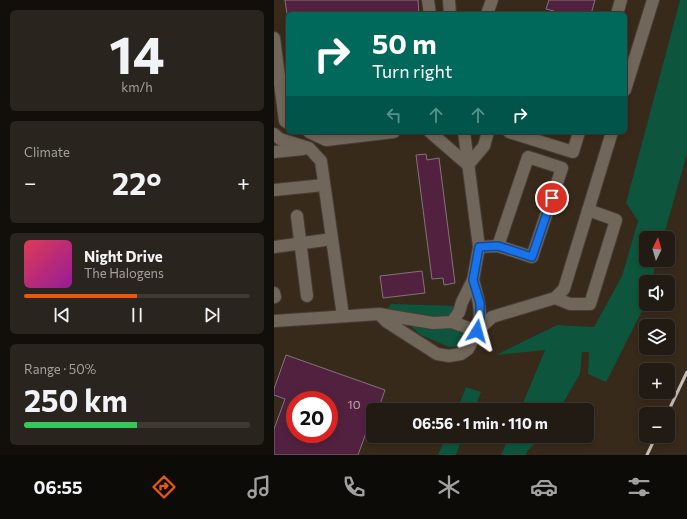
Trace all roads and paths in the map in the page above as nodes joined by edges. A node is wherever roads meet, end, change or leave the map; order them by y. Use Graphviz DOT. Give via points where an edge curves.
graph roads {
  1 [pos="428,0"];
  2 [pos="449,0"];
  3 [pos="492,0"];
  4 [pos="621,0"];
  5 [pos="653,0"];
  6 [pos="430,12"];
  7 [pos="450,12"];
  8 [pos="488,12"];
  9 [pos="618,12"];
  10 [pos="274,38"];
  11 [pos="627,84"];
  12 [pos="286,122"];
  13 [pos="274,134"];
  14 [pos="313,134"];
  15 [pos="377,134"];
  16 [pos="432,134"];
  17 [pos="445,134"];
  18 [pos="464,134"];
  19 [pos="487,134"];
  20 [pos="516,134"];
  21 [pos="578,134"];
  22 [pos="611,134"];
  23 [pos="447,147"];
  24 [pos="309,148"];
  25 [pos="274,152"];
  26 [pos="468,165"];
  27 [pos="324,185"];
  28 [pos="274,190"];
  29 [pos="588,210"];
  30 [pos="297,216"];
  31 [pos="332,239"];
  32 [pos="300,243"];
  33 [pos="498,246"];
  34 [pos="274,247"];
  35 [pos="479,247"];
  36 [pos="473,280"];
  37 [pos="307,296"];
  38 [pos="555,298"];
  39 [pos="379,314"];
  40 [pos="343,316"];
  41 [pos="274,322"];
  42 [pos="452,322"];
  43 [pos="477,331"];
  1 -- 6 [label="street"];
  2 -- 7 [label="street"];
  3 -- 8 [label="street"];
  4 -- 9 [label="street"];
  5 -- 11 [label="street"];
  10 -- 12 [label="street"];
  13 -- 24 [label="street" via="280,139"];
  14 -- 15 [label="street" via="326,140"];
  16 -- 23 [label="street"];
  17 -- 23 [label="street"];
  18 -- 26 [label="street"];
  19 -- 26 [label="street" via="484,146"];
  20 -- 21 [label="street" via="573,152"];
  22 -- 29 [label="street"];
  23 -- 26 [label="street"];
  24 -- 25 [label="street"];
  24 -- 27 [label="street" via="320,161"];
  26 -- 35 [label="street"];
  27 -- 28 [label="street"];
  27 -- 31 [label="street"];
  29 -- 38 [label="street" via="564,289"];
  29 -- 38 [label="street" via="616,220 590,304 570,304"];
  30 -- 32 [label="street"];
  31 -- 32 [label="street"];
  31 -- 40 [label="street"];
  32 -- 34 [label="street"];
  32 -- 37 [label="street"];
  33 -- 33 [label="street" via="528,157 562,168 532,257"];
  33 -- 35 [label="street"];
  35 -- 36 [label="street"];
  36 -- 42 [label="street"];
  36 -- 43 [label="street" via="480,303 480,322"];
  38 -- 43 [label="street" via="492,317"];
  39 -- 40 [label="street"];
  39 -- 42 [label="street" via="433,323"];
  39 -- 43 [label="street" via="387,322 449,360 468,349"];
  40 -- 41 [label="street"];
  42 -- 43 [label="street"];
}
